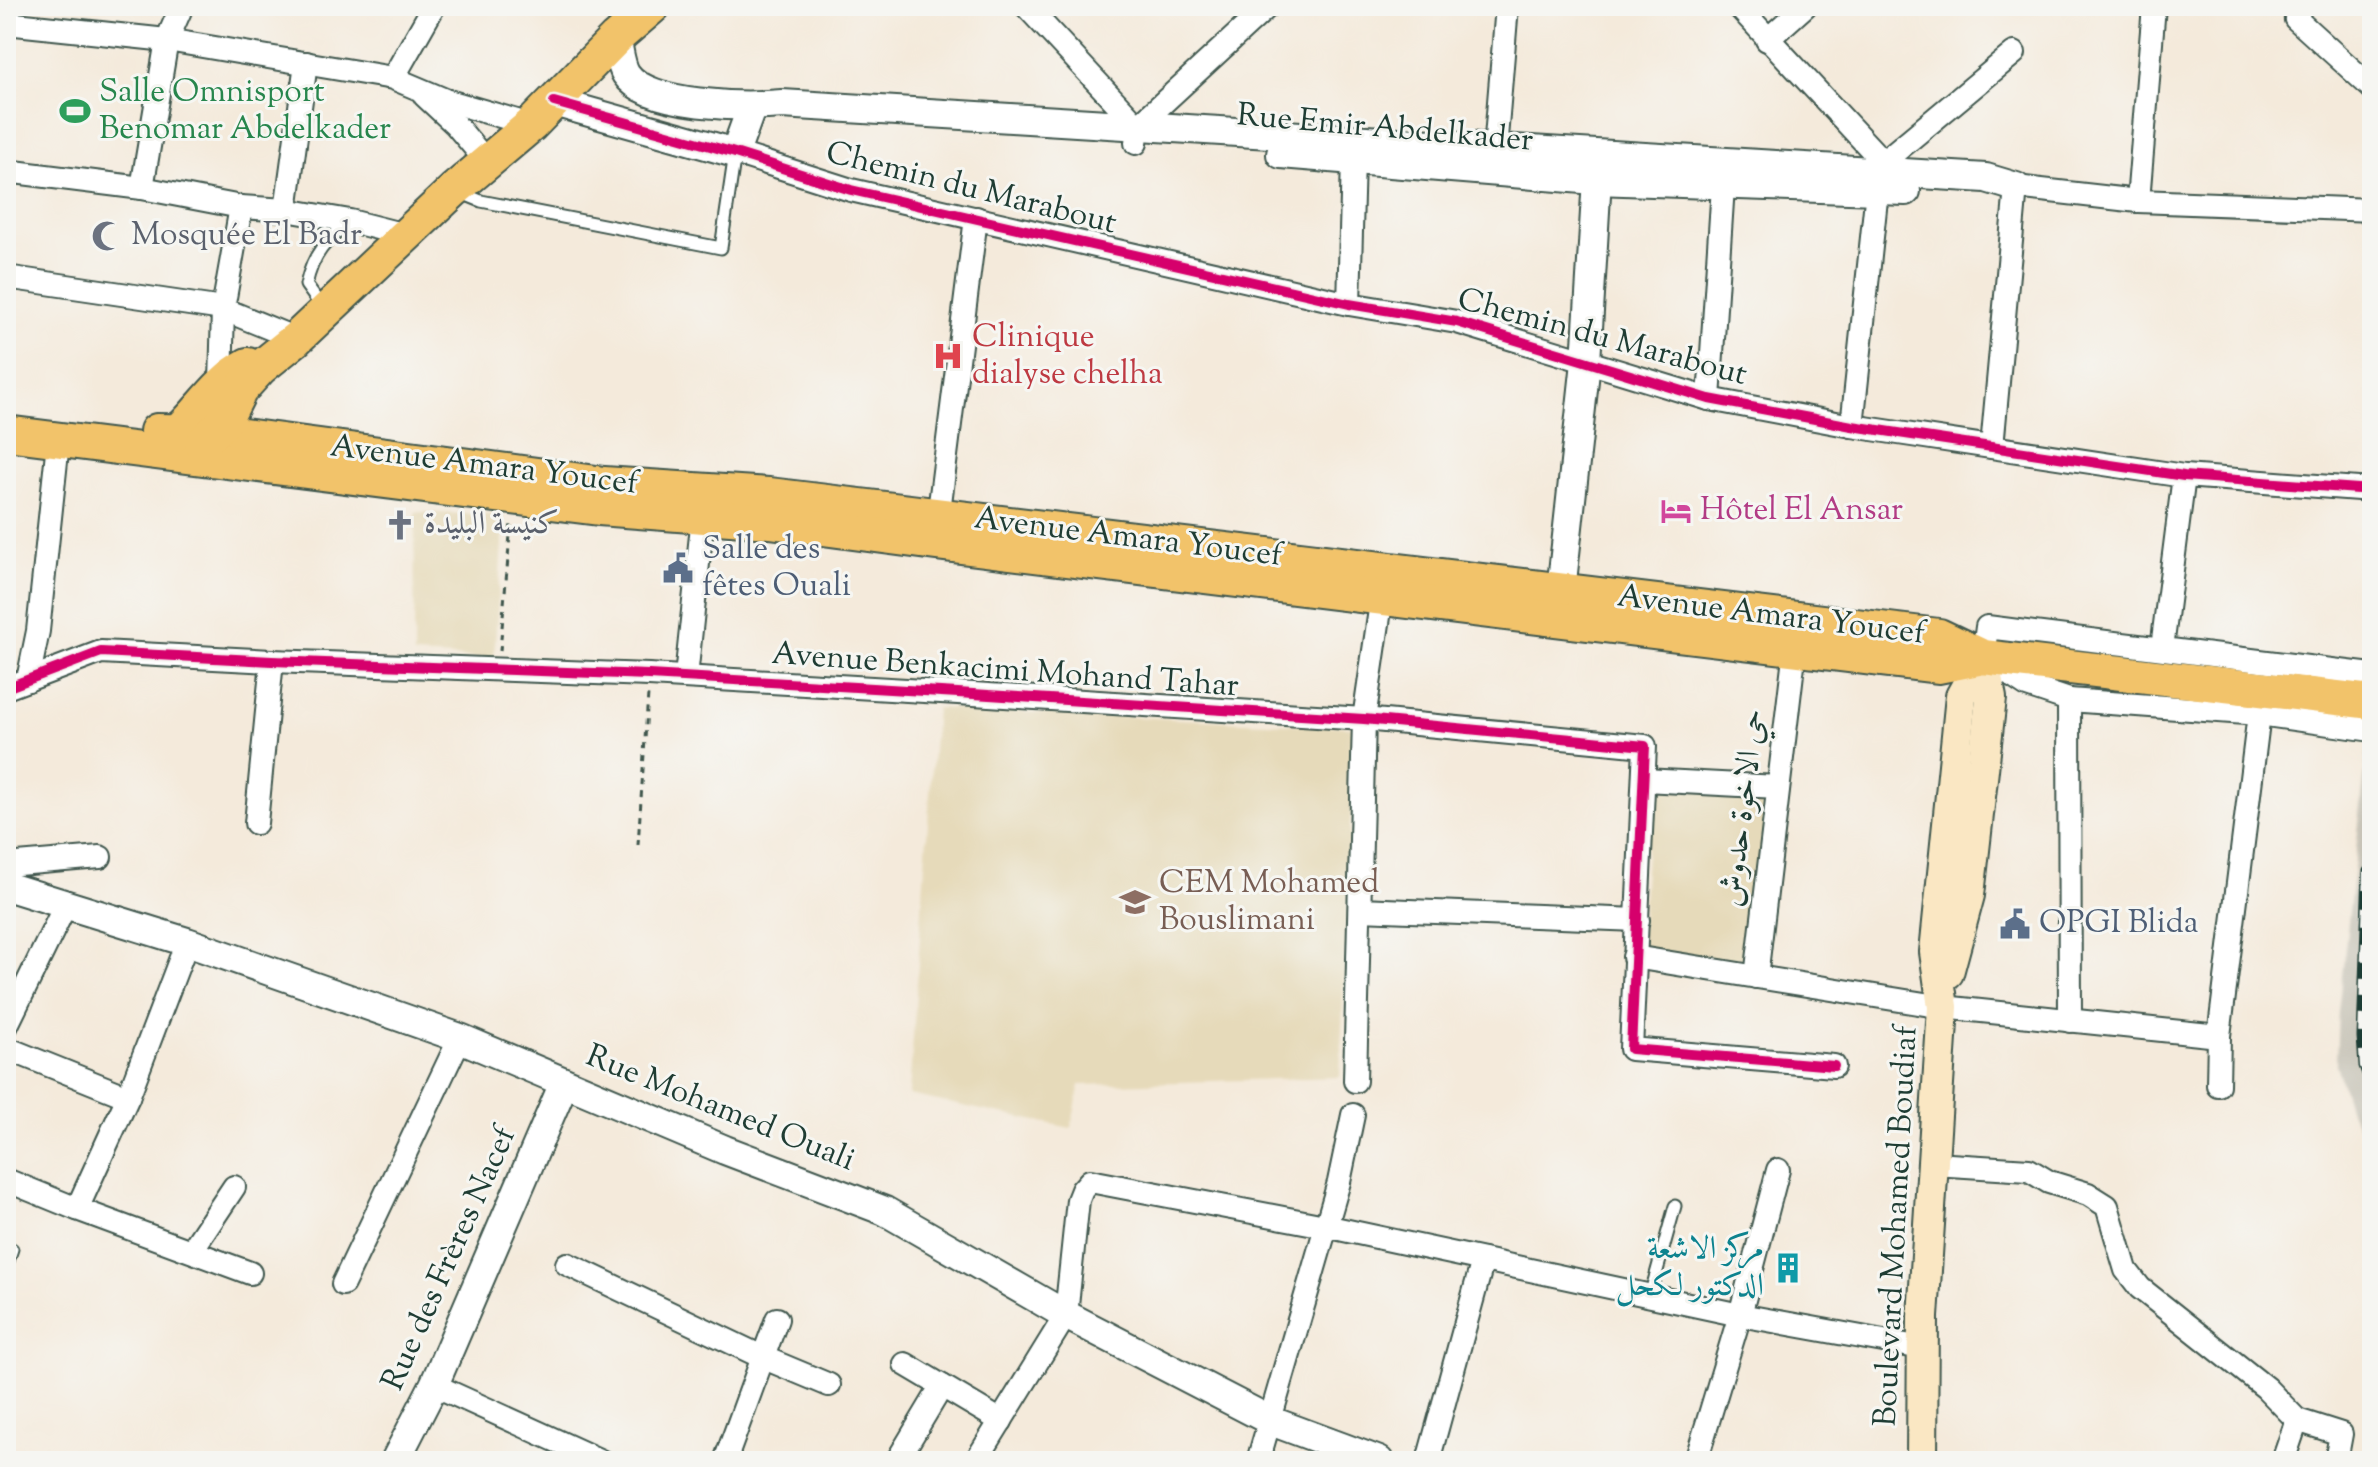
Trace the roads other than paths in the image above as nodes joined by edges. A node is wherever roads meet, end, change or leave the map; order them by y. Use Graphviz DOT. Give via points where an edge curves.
graph roads {
  1 [pos="182,6"];
  2 [pos="434,6"];
  3 [pos="653,6"];
  4 [pos="1026,6"];
  5 [pos="1268,6"];
  6 [pos="1507,6"];
  7 [pos="1738,6"];
  8 [pos="1805,6"];
  9 [pos="2154,6"];
  10 [pos="2301,6"];
  11 [pos="6,23"];
  12 [pos="616,38"];
  13 [pos="167,40"];
  14 [pos="1767,40"];
  15 [pos="2014,53"];
  16 [pos="306,63"];
  17 [pos="393,78"];
  18 [pos="2372,88"];
  19 [pos="418,90"];
  20 [pos="752,106"];
  21 [pos="542,113"];
  22 [pos="1137,135"];
  23 [pos="735,153"];
  24 [pos="1353,159"];
  25 [pos="1494,159"];
  26 [pos="487,162"];
  27 [pos="1597,167"];
  28 [pos="6,171"];
  29 [pos="1880,175"];
  30 [pos="1723,186"];
  31 [pos="2016,187"];
  32 [pos="142,188"];
  33 [pos="454,190"];
  34 [pos="2138,201"];
  35 [pos="241,207"];
  36 [pos="286,210"];
  37 [pos="2372,210"];
  38 [pos="976,218"];
  39 [pos="350,221"];
  40 [pos="405,235"];
  41 [pos="6,277"];
  42 [pos="1349,304"];
  43 [pos="223,309"];
  44 [pos="325,311"];
  45 [pos="296,339"];
  46 [pos="1586,362"];
  47 [pos="231,386"];
  48 [pos="1709,399"];
  49 [pos="6,411"];
  50 [pos="1852,426"];
  51 [pos="214,432"];
  52 [pos="6,433"];
  53 [pos="263,438"];
  54 [pos="58,442"];
  55 [pos="181,444"];
  56 [pos="1992,447"];
  57 [pos="2184,476"];
  58 [pos="2372,490"];
  59 [pos="703,516"];
  60 [pos="937,529"];
  61 [pos="1384,582"];
  62 [pos="1561,591"];
  63 [pos="1795,648"];
  64 [pos="2162,648"];
  65 [pos="1983,657"];
  66 [pos="272,661"];
  67 [pos="2372,675"];
  68 [pos="686,677"];
  69 [pos="28,680"];
  70 [pos="6,688"];
  71 [pos="2069,700"];
  72 [pos="2372,702"];
  73 [pos="2259,714"];
  74 [pos="1364,719"];
  75 [pos="2372,730"];
  76 [pos="1644,780"];
  77 [pos="1778,787"];
  78 [pos="256,823"];
  79 [pos="100,857"];
  80 [pos="6,865"];
  81 [pos="6,886"];
  82 [pos="65,906"];
  83 [pos="1360,909"];
  84 [pos="1638,920"];
  85 [pos="187,942"];
  86 [pos="1634,957"];
  87 [pos="1756,977"];
  88 [pos="1942,1001"];
  89 [pos="2070,1021"];
  90 [pos="6,1027"];
  91 [pos="2219,1036"];
  92 [pos="460,1038"];
  93 [pos="6,1048"];
  94 [pos="1834,1066"];
  95 [pos="1355,1081"];
  96 [pos="564,1083"];
  97 [pos="2218,1085"];
  98 [pos="128,1097"];
  99 [pos="1353,1115"];
  100 [pos="1934,1164"];
  101 [pos="1778,1170"];
  102 [pos="6,1180"];
  103 [pos="234,1187"];
  104 [pos="1675,1206"];
  105 [pos="77,1209"];
  106 [pos="1325,1226"];
  107 [pos="12,1249"];
  108 [pos="192,1250"];
  109 [pos="1483,1260"];
  110 [pos="567,1264"];
  111 [pos="6,1267"];
  112 [pos="250,1273"];
  113 [pos="343,1284"];
  114 [pos="1650,1296"];
  115 [pos="1066,1315"];
  116 [pos="1740,1315"];
  117 [pos="777,1319"];
  118 [pos="1922,1348"];
  119 [pos="762,1357"];
  120 [pos="905,1364"];
  121 [pos="434,1385"];
  122 [pos="829,1385"];
  123 [pos="942,1386"];
  124 [pos="2297,1420"];
  125 [pos="1001,1421"];
  126 [pos="1271,1421"];
  127 [pos="395,1461"];
  128 [pos="601,1461"];
  129 [pos="725,1461"];
  130 [pos="897,1461"];
  131 [pos="976,1461"];
  132 [pos="1258,1461"];
  133 [pos="1379,1461"];
  134 [pos="1428,1461"];
  135 [pos="1696,1461"];
  136 [pos="1922,1461"];
  137 [pos="2283,1461"];
  138 [pos="2336,1461"];
  1 -- 13 [label="street"];
  2 -- 17 [label="street"];
  3 -- 12 [label="main road"];
  4 -- 22 [label="street"];
  5 -- 22 [label="street"];
  6 -- 25 [label="street"];
  7 -- 14 [label="street"];
  8 -- 14 [label="street"];
  9 -- 34 [label="street"];
  10 -- 18 [label="street" via="2296,19"];
  11 -- 13 [label="street"];
  12 -- 20 [label="street, Rue Emir Abdelkader" via="626,74 648,92"];
  12 -- 21 [label="main road"];
  13 -- 16 [label="street"];
  13 -- 32 [label="street"];
  14 -- 29 [label="street"];
  15 -- 29 [label="street"];
  16 -- 17 [label="street"];
  16 -- 36 [label="street"];
  17 -- 19 [label="street"];
  19 -- 21 [label="street"];
  19 -- 26 [label="street"];
  20 -- 22 [label="street, Rue Emir Abdelkader" via="782,118"];
  20 -- 23 [label="street"];
  21 -- 23 [label="street"];
  21 -- 26 [label="main road"];
  22 -- 24 [label="street, Rue Emir Abdelkader"];
  22 -- 25 [label="street, Rue Emir Abdelkader"];
  23 -- 33 [label="lane" via="721,248 481,201"];
  23 -- 38 [label="street, Chemin du Marabout" via="851,190"];
  24 -- 25 [label="street, Rue Emir Abdelkader"];
  24 -- 42 [label="street"];
  25 -- 27 [label="street, Rue Emir Abdelkader"];
  26 -- 33 [label="main road"];
  27 -- 29 [label="street, Rue Emir Abdelkader"];
  27 -- 30 [label="street, Rue Emir Abdelkader"];
  27 -- 46 [label="street"];
  28 -- 32 [label="street"];
  29 -- 30 [label="street, Rue Emir Abdelkader"];
  29 -- 31 [label="street, Rue Emir Abdelkader" via="1984,193"];
  29 -- 50 [label="street"];
  30 -- 48 [label="street"];
  31 -- 34 [label="street, Rue Emir Abdelkader"];
  31 -- 56 [label="street"];
  32 -- 35 [label="street"];
  33 -- 40 [label="main road"];
  34 -- 37 [label="street, Rue Emir Abdelkader"];
  35 -- 36 [label="street"];
  35 -- 43 [label="street"];
  36 -- 39 [label="street"];
  38 -- 42 [label="street, Chemin du Marabout"];
  38 -- 60 [label="street"];
  39 -- 40 [label="street"];
  39 -- 44 [label="lane" via="311,263 306,285"];
  40 -- 44 [label="main road"];
  41 -- 43 [label="street"];
  42 -- 46 [label="street, Chemin du Marabout" via="1457,322"];
  43 -- 45 [label="street"];
  43 -- 47 [label="street"];
  44 -- 45 [label="main road"];
  45 -- 47 [label="main road" via="232,374"];
  46 -- 48 [label="street, Chemin du Marabout"];
  46 -- 62 [label="street"];
  47 -- 51 [label="main road" via="225,420"];
  47 -- 53 [label="main road" via="245,417"];
  47 -- 55 [label="main road" via="208,396"];
  48 -- 50 [label="street, Chemin du Marabout"];
  49 -- 55 [label="main road, Avenue Amara Youcef"];
  50 -- 56 [label="street, Chemin du Marabout"];
  51 -- 53 [label="main road, Avenue Amara Youcef"];
  51 -- 55 [label="main road" via="202,444"];
  52 -- 54 [label="main road, Avenue Amara Youcef"];
  53 -- 60 [label="main road, Avenue Amara Youcef" via="590,482 769,495"];
  54 -- 55 [label="main road, Avenue Amara Youcef"];
  54 -- 69 [label="street"];
  55 -- 59 [label="main road, Avenue Amara Youcef" via="599,508"];
  56 -- 57 [label="street, Chemin du Marabout"];
  57 -- 58 [label="street, Chemin du Marabout"];
  57 -- 64 [label="street"];
  59 -- 60 [label="main road, Avenue Amara Youcef" via="848,530"];
  59 -- 68 [label="street"];
  60 -- 61 [label="main road, Avenue Amara Youcef"];
  61 -- 62 [label="main road, Avenue Amara Youcef"];
  61 -- 63 [label="main road, Avenue Amara Youcef"];
  61 -- 74 [label="street"];
  62 -- 65 [label="main road, Avenue Amara Youcef" via="1939,636"];
  63 -- 65 [label="main road, Avenue Amara Youcef" via="1938,666"];
  63 -- 77 [label="street, حي الاخوة حدوش"];
  64 -- 65 [label="street" via="1987,627"];
  64 -- 67 [label="street"];
  65 -- 71 [label="street" via="2027,686"];
  65 -- 72 [label="main road"];
  65 -- 88 [label="main road, Boulevard Mohamed Boudiaf" via="1961,696 1935,952"];
  66 -- 68 [label="street, Avenue Benkacimi Mohand Tahar"];
  66 -- 69 [label="street, Avenue Benkacimi Mohand Tahar" via="101,652"];
  66 -- 78 [label="street"];
  68 -- 74 [label="street, Avenue Benkacimi Mohand Tahar"];
  69 -- 70 [label="street, Avenue Benkacimi Mohand Tahar"];
  71 -- 73 [label="street"];
  71 -- 89 [label="street"];
  73 -- 75 [label="street"];
  73 -- 91 [label="street"];
  74 -- 76 [label="street, Avenue Benkacimi Mohand Tahar" via="1645,746"];
  74 -- 83 [label="street"];
  76 -- 77 [label="street"];
  76 -- 84 [label="street"];
  77 -- 87 [label="street, حي الاخوة حدوش"];
  79 -- 80 [label="street"];
  81 -- 82 [label="street, Rue Mohamed Ouali"];
  82 -- 85 [label="street, Rue Mohamed Ouali"];
  82 -- 90 [label="street"];
  83 -- 84 [label="street"];
  83 -- 95 [label="street"];
  84 -- 86 [label="street"];
  85 -- 92 [label="street, Rue Mohamed Ouali"];
  85 -- 98 [label="street"];
  86 -- 87 [label="street"];
  86 -- 94 [label="street" via="1631,1049"];
  87 -- 88 [label="street"];
  88 -- 89 [label="street"];
  88 -- 100 [label="main road, Boulevard Mohamed Boudiaf"];
  89 -- 91 [label="street"];
  91 -- 97 [label="street"];
  92 -- 96 [label="street, Rue Mohamed Ouali"];
  92 -- 113 [label="street"];
  93 -- 98 [label="street"];
  96 -- 115 [label="street, Rue Mohamed Ouali" via="885,1211"];
  96 -- 121 [label="street, Rue des Frères Nacef"];
  98 -- 105 [label="street"];
  99 -- 106 [label="street"];
  100 -- 118 [label="main road, Boulevard Mohamed Boudiaf"];
  100 -- 124 [label="street" via="2029,1170 2107,1206 2126,1270 2140,1288 2266,1388"];
  101 -- 116 [label="street"];
  102 -- 105 [label="street"];
  103 -- 108 [label="street"];
  104 -- 114 [label="lane"];
  105 -- 108 [label="street"];
  106 -- 109 [label="street"];
  106 -- 115 [label="street" via="1090,1181 1078,1200"];
  106 -- 126 [label="street"];
  107 -- 111 [label="lane"];
  108 -- 112 [label="street"];
  109 -- 114 [label="street"];
  109 -- 134 [label="street"];
  110 -- 119 [label="street"];
  114 -- 116 [label="street"];
  115 -- 125 [label="street"];
  115 -- 126 [label="street, Rue Mohamed Ouali"];
  116 -- 118 [label="street"];
  116 -- 135 [label="street"];
  117 -- 119 [label="street"];
  118 -- 136 [label="main road, Boulevard Mohamed Boudiaf"];
  119 -- 122 [label="street"];
  119 -- 129 [label="street"];
  120 -- 123 [label="street"];
  121 -- 127 [label="street, Rue des Frères Nacef"];
  121 -- 128 [label="street"];
  123 -- 125 [label="street"];
  123 -- 130 [label="street"];
  124 -- 137 [label="street"];
  124 -- 138 [label="street" via="2341,1434"];
  125 -- 131 [label="street"];
  126 -- 132 [label="street"];
  126 -- 133 [label="street, Rue Mohamed Ouali"];
}
